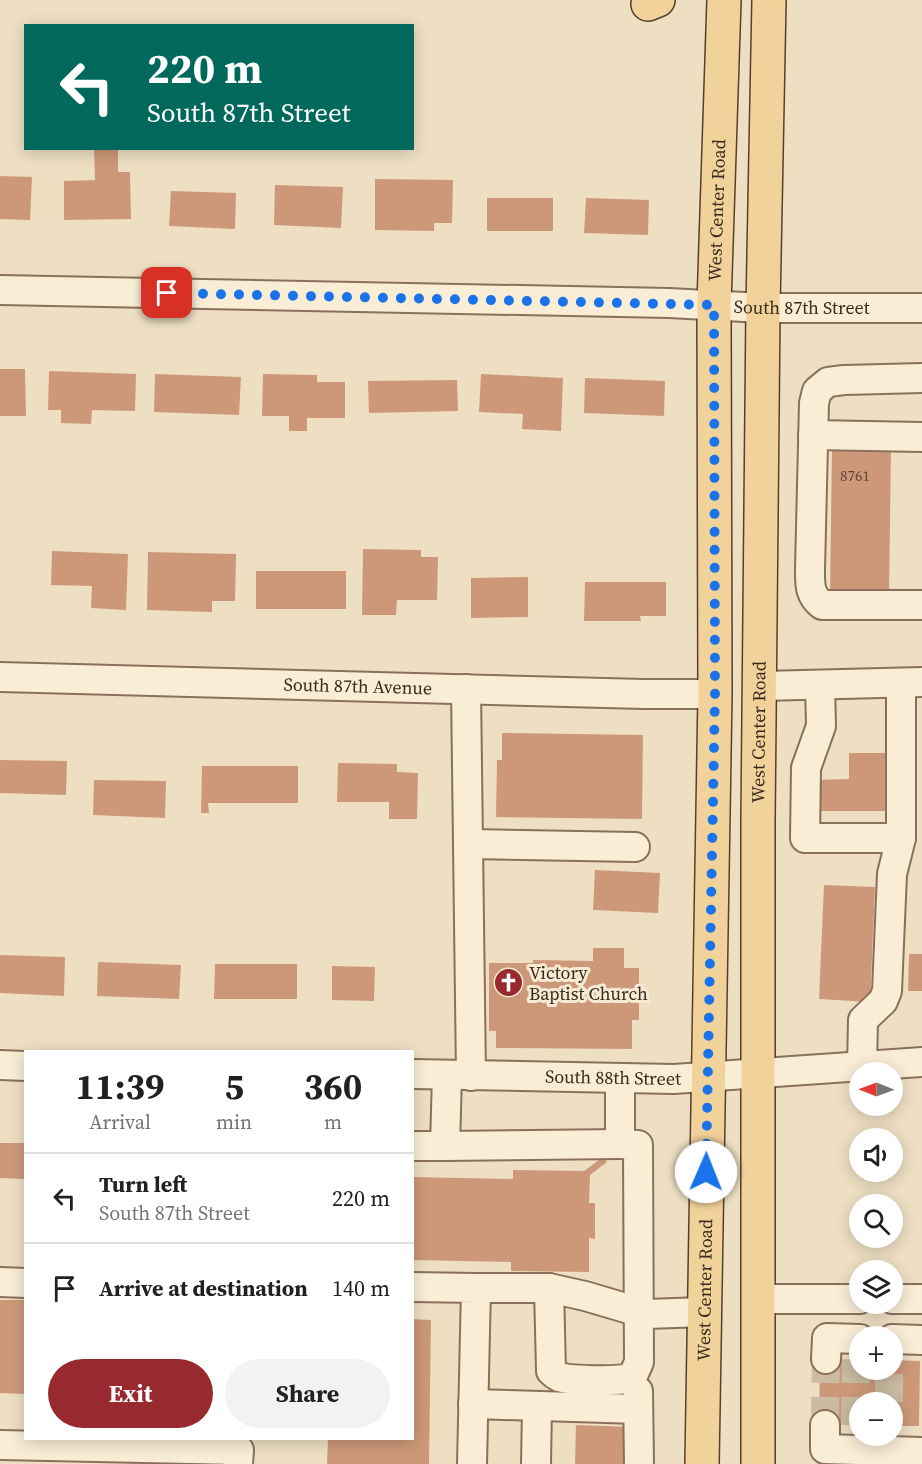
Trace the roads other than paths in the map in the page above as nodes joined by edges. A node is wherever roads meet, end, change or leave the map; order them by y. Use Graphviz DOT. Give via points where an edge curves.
graph roads {
  1 [pos="724,0"];
  2 [pos="769,0"];
  3 [pos="0,290"];
  4 [pos="714,305"];
  5 [pos="763,308"];
  6 [pos="922,308"];
  7 [pos="922,378"];
  8 [pos="813,435"];
  9 [pos="922,437"];
  10 [pos="922,605"];
  11 [pos="0,677"];
  12 [pos="912,682"];
  13 [pos="820,685"];
  14 [pos="761,686"];
  15 [pos="466,689"];
  16 [pos="715,694"];
  17 [pos="901,838"];
  18 [pos="468,844"];
  19 [pos="635,848"];
  20 [pos="862,1062"];
  21 [pos="922,1062"];
  22 [pos="903,1063"];
  23 [pos="0,1065"];
  24 [pos="24,1066"];
  25 [pos="849,1067"];
  26 [pos="758,1072"];
  27 [pos="414,1074"];
  28 [pos="459,1075"];
  29 [pos="707,1078"];
  30 [pos="620,1079"];
  31 [pos="620,1144"];
  32 [pos="414,1146"];
  33 [pos="445,1146"];
  34 [pos="0,1282"];
  35 [pos="24,1283"];
  36 [pos="414,1287"];
  37 [pos="476,1288"];
  38 [pos="549,1288"];
  39 [pos="758,1299"];
  40 [pos="849,1299"];
  41 [pos="903,1299"];
  42 [pos="922,1299"];
  43 [pos="639,1311"];
  44 [pos="704,1312"];
  45 [pos="903,1339"];
  46 [pos="922,1340"];
  47 [pos="849,1344"];
  48 [pos="826,1359"];
  49 [pos="639,1362"];
  50 [pos="473,1404"];
  51 [pos="537,1407"];
  52 [pos="638,1409"];
  53 [pos="825,1425"];
  54 [pos="849,1440"];
  55 [pos="0,1445"];
  56 [pos="899,1446"];
  57 [pos="922,1452"];
  58 [pos="87,1455"];
  59 [pos="238,1464"];
  60 [pos="472,1464"];
  61 [pos="536,1464"];
  62 [pos="639,1464"];
  63 [pos="702,1464"];
  64 [pos="758,1464"];
  1 -- 4 [label="main road, West Center Road"];
  2 -- 5 [label="main road, West Center Road"];
  3 -- 4 [label="street, South 87th Street"];
  4 -- 5 [label="street, South 87th Street"];
  4 -- 16 [label="main road, West Center Road"];
  5 -- 6 [label="street, South 87th Street"];
  5 -- 14 [label="main road, West Center Road"];
  7 -- 8 [label="street" via="828,382 816,391"];
  8 -- 9 [label="street"];
  8 -- 10 [label="street" via="810,591 814,599 826,606"];
  11 -- 15 [label="street, South 87th Avenue"];
  12 -- 13 [label="street"];
  12 -- 17 [label="street"];
  13 -- 14 [label="street"];
  13 -- 17 [label="street" via="821,726 806,768 805,838"];
  14 -- 26 [label="main road, West Center Road"];
  15 -- 16 [label="street, South 87th Avenue"];
  15 -- 18 [label="street"];
  16 -- 29 [label="main road, West Center Road"];
  17 -- 20 [label="street" via="892,874 886,991 882,1001 863,1020"];
  18 -- 19 [label="street"];
  18 -- 28 [label="street"];
  21 -- 22 [label="street, South 88th Street"];
  23 -- 24 [label="street"];
  25 -- 26 [label="street, South 88th Street"];
  26 -- 29 [label="street, South 88th Street"];
  26 -- 39 [label="main road, West Center Road"];
  27 -- 28 [label="street, South 88th Street"];
  28 -- 30 [label="street, South 88th Street"];
  28 -- 33 [label="street"];
  29 -- 30 [label="street, South 88th Street"];
  29 -- 44 [label="main road, West Center Road"];
  30 -- 31 [label="street"];
  31 -- 33 [label="street"];
  31 -- 43 [label="street" via="639,1145"];
  32 -- 33 [label="street"];
  34 -- 35 [label="street"];
  36 -- 37 [label="street"];
  37 -- 38 [label="street"];
  37 -- 50 [label="street"];
  38 -- 43 [label="street"];
  38 -- 49 [label="street" via="551,1371 558,1377 625,1380 632,1378"];
  39 -- 40 [label="street"];
  39 -- 64 [label="main road, West Center Road"];
  41 -- 42 [label="street"];
  43 -- 44 [label="street"];
  43 -- 49 [label="street"];
  44 -- 63 [label="main road, West Center Road"];
  45 -- 46 [label="street"];
  47 -- 48 [label="street" via="826,1338"];
  49 -- 52 [label="street"];
  50 -- 51 [label="street"];
  50 -- 60 [label="street"];
  51 -- 52 [label="street"];
  51 -- 61 [label="street"];
  52 -- 62 [label="street"];
  53 -- 54 [label="street" via="825,1449"];
  55 -- 58 [label="street"];
  56 -- 57 [label="street"];
  58 -- 59 [label="street" via="239,1450"];
}
